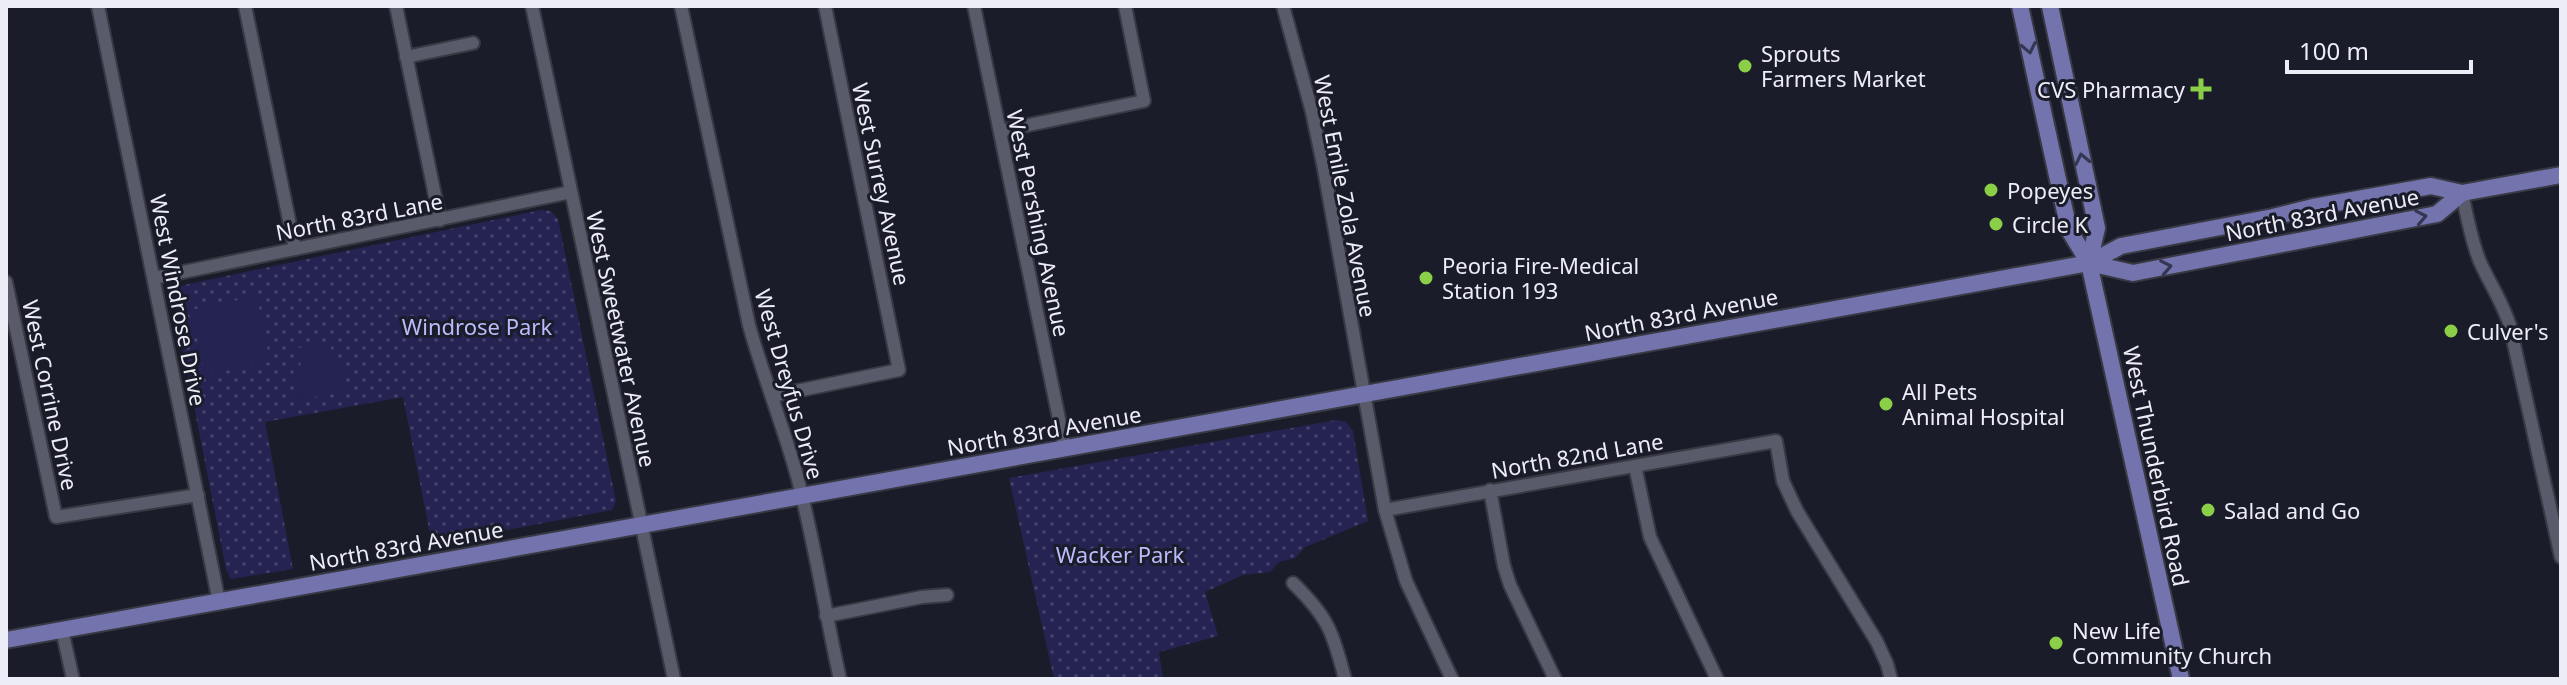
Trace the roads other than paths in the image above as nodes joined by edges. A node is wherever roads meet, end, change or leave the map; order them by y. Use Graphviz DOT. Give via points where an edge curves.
graph roads {
  1 [pos="98,6"];
  2 [pos="245,6"];
  3 [pos="396,6"];
  4 [pos="532,6"];
  5 [pos="681,6"];
  6 [pos="825,6"];
  7 [pos="974,6"];
  8 [pos="1125,6"];
  9 [pos="1283,6"];
  10 [pos="2020,6"];
  11 [pos="2050,6"];
  12 [pos="473,43"];
  13 [pos="406,57"];
  14 [pos="1000,131"];
  15 [pos="2561,175"];
  16 [pos="571,192"];
  17 [pos="2462,193"];
  18 [pos="440,220"];
  19 [pos="295,249"];
  20 [pos="2089,263"];
  21 [pos="154,278"];
  22 [pos="6,282"];
  23 [pos="1364,394"];
  24 [pos="772,396"];
  25 [pos="1065,448"];
  26 [pos="1635,466"];
  27 [pos="1490,490"];
  28 [pos="198,495"];
  29 [pos="802,495"];
  30 [pos="1385,510"];
  31 [pos="640,525"];
  32 [pos="2561,557"];
  33 [pos="1293,583"];
  34 [pos="947,595"];
  35 [pos="219,602"];
  36 [pos="826,616"];
  37 [pos="62,630"];
  38 [pos="6,640"];
  39 [pos="1448,678"];
  40 [pos="73,679"];
  41 [pos="674,679"];
  42 [pos="840,679"];
  43 [pos="1345,679"];
  44 [pos="1555,679"];
  45 [pos="1717,679"];
  46 [pos="1891,679"];
  47 [pos="2181,679"];
  1 -- 21 [label="street, West Windrose Drive"];
  2 -- 19 [label="street"];
  3 -- 13 [label="street"];
  4 -- 16 [label="street, West Sweetwater Avenue"];
  5 -- 24 [label="street, West Dreyfus Drive" via="749,325"];
  6 -- 24 [label="street, West Surrey Avenue" via="899,370"];
  7 -- 14 [label="street, West Pershing Avenue"];
  8 -- 14 [label="street" via="1144,101"];
  9 -- 23 [label="street, West Emile Zola Avenue" via="1323,164"];
  10 -- 20 [label="main road, West Thunderbird Road, one-way" via="2069,230"];
  20 -- 11 [label="main road, West Thunderbird Road, one-way" via="2097,228"];
  12 -- 13 [label="street"];
  13 -- 18 [label="street"];
  14 -- 25 [label="street, West Pershing Avenue"];
  15 -- 17 [label="main road, North 83rd Avenue"];
  16 -- 18 [label="street, North 83rd Lane"];
  16 -- 31 [label="street, West Sweetwater Avenue"];
  17 -- 20 [label="main road, North 83rd Avenue" via="2431,186 2313,207 2121,246"];
  20 -- 17 [label="main road, North 83rd Avenue, one-way" via="2133,273 2173,266 2437,214"];
  17 -- 32 [label="street" via="2479,260 2510,326"];
  18 -- 19 [label="street, North 83rd Lane"];
  19 -- 21 [label="street, North 83rd Lane"];
  20 -- 23 [label="main road, North 83rd Avenue"];
  20 -- 47 [label="main road, West Thunderbird Road"];
  21 -- 28 [label="street, West Windrose Drive"];
  22 -- 28 [label="street, West Corrine Drive" via="56,517"];
  23 -- 25 [label="main road, North 83rd Avenue"];
  23 -- 30 [label="street, West Emile Zola Avenue"];
  24 -- 29 [label="street, West Dreyfus Drive"];
  25 -- 29 [label="main road, North 83rd Avenue"];
  26 -- 27 [label="street, North 82nd Lane"];
  26 -- 45 [label="street" via="1650,537"];
  26 -- 46 [label="street, North 82nd Lane" via="1776,441 1783,481 1797,511 1877,642"];
  27 -- 30 [label="street, North 82nd Lane"];
  27 -- 44 [label="street" via="1510,585"];
  28 -- 35 [label="street, West Windrose Drive"];
  29 -- 31 [label="main road, North 83rd Avenue"];
  29 -- 36 [label="street, West Dreyfus Drive"];
  30 -- 39 [label="street, West Emile Zola Avenue" via="1406,581"];
  31 -- 35 [label="main road, North 83rd Avenue"];
  31 -- 41 [label="street, West Sweetwater Avenue"];
  33 -- 43 [label="street" via="1325,618"];
  34 -- 36 [label="street"];
  35 -- 37 [label="main road, North 83rd Avenue"];
  36 -- 42 [label="street, West Dreyfus Drive"];
  37 -- 38 [label="main road, North 83rd Avenue"];
  37 -- 40 [label="street"];
}
